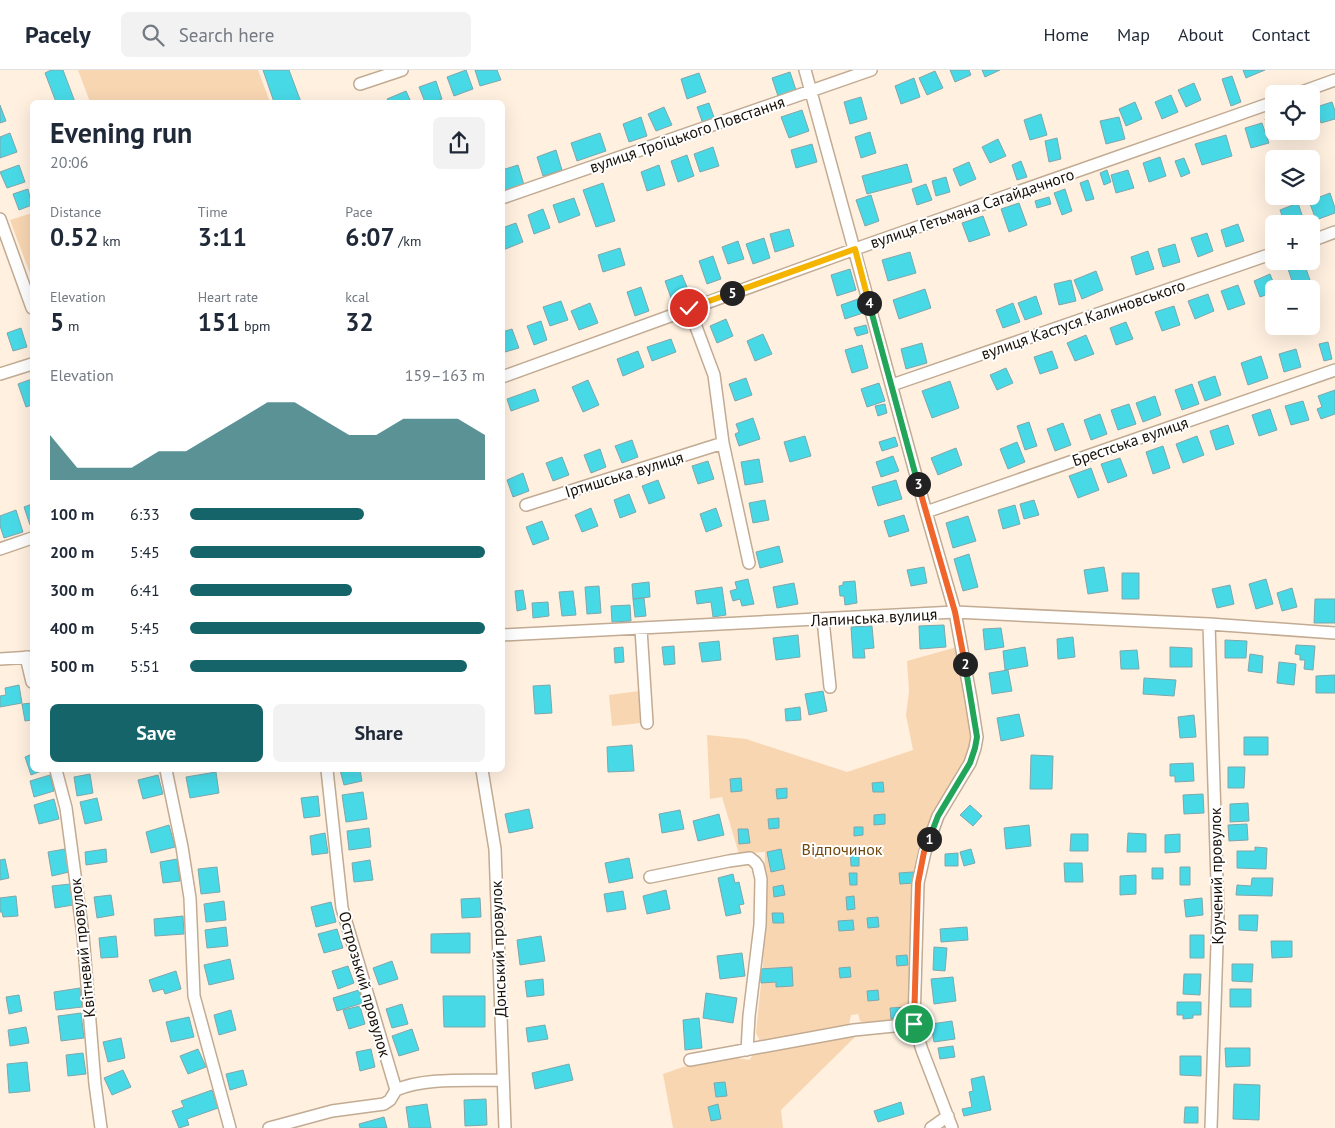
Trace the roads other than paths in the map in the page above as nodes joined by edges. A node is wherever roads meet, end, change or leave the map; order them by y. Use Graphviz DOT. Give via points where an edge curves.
graph roads {
  1 [pos="402,70"];
  2 [pos="805,70"];
  3 [pos="871,70"];
  4 [pos="1335,80"];
  5 [pos="360,84"];
  6 [pos="1320,85"];
  7 [pos="810,92"];
  8 [pos="1265,105"];
  9 [pos="505,197"];
  10 [pos="0,219"];
  11 [pos="1335,232"];
  12 [pos="1320,238"];
  13 [pos="855,249"];
  14 [pos="1265,257"];
  15 [pos="30,302"];
  16 [pos="689,308"];
  17 [pos="30,365"];
  18 [pos="1335,370"];
  19 [pos="0,374"];
  20 [pos="505,376"];
  21 [pos="892,385"];
  22 [pos="723,444"];
  23 [pos="526,505"];
  24 [pos="926,512"];
  25 [pos="30,539"];
  26 [pos="0,549"];
  27 [pos="749,562"];
  28 [pos="955,612"];
  29 [pos="823,620"];
  30 [pos="1209,624"];
  31 [pos="641,629"];
  32 [pos="1335,633"];
  33 [pos="505,634"];
  34 [pos="29,657"];
  35 [pos="0,658"];
  36 [pos="830,687"];
  37 [pos="647,723"];
  38 [pos="57,772"];
  39 [pos="166,772"];
  40 [pos="327,772"];
  41 [pos="482,772"];
  42 [pos="650,877"];
  43 [pos="914,1024"];
  44 [pos="747,1050"];
  45 [pos="690,1060"];
  46 [pos="502,1080"];
  47 [pos="396,1090"];
  48 [pos="948,1116"];
  49 [pos="101,1128"];
  50 [pos="230,1128"];
  51 [pos="269,1128"];
  52 [pos="505,1128"];
  53 [pos="931,1128"];
  54 [pos="952,1128"];
  55 [pos="1210,1128"];
  1 -- 5 [label="street"];
  2 -- 7 [label="street"];
  3 -- 7 [label="street, вулиця Троїцького Повстання"];
  4 -- 6 [label="street"];
  7 -- 9 [label="street, вулиця Троїцького Повстання"];
  7 -- 13 [label="street"];
  8 -- 13 [label="street, вулиця Гетьмана Сагайдачного"];
  10 -- 15 [label="street"];
  11 -- 12 [label="street"];
  13 -- 16 [label="street, вулиця Гетьмана Сагайдачного"];
  13 -- 21 [label="street"];
  14 -- 21 [label="street, вулиця Кастуся Калиновського"];
  16 -- 20 [label="street, вулиця Гетьмана Сагайдачного"];
  16 -- 22 [label="street" via="714,375"];
  17 -- 19 [label="street"];
  18 -- 24 [label="street, Брестська вулиця"];
  21 -- 24 [label="street"];
  22 -- 23 [label="street, Іртишська вулиця"];
  22 -- 27 [label="street"];
  24 -- 28 [label="street"];
  25 -- 26 [label="street"];
  28 -- 29 [label="street, Лапинська вулиця"];
  28 -- 30 [label="street, Лапинська вулиця"];
  28 -- 43 [label="street" via="977,737 970,763 938,816 924,852 918,883"];
  29 -- 31 [label="street, Лапинська вулиця"];
  29 -- 36 [label="street"];
  30 -- 32 [label="street, Лапинська вулиця"];
  30 -- 55 [label="street, Кручений провулок" via="1218,914"];
  31 -- 33 [label="street, Лапинська вулиця"];
  31 -- 37 [label="street"];
  34 -- 35 [label="street"];
  38 -- 49 [label="street, Квітневий провулок" via="66,808 83,935"];
  39 -- 50 [label="street" via="190,898 194,996"];
  40 -- 47 [label="street, Острозький провулок" via="342,908"];
  41 -- 46 [label="street, Донський провулок" via="495,849"];
  42 -- 44 [label="street" via="750,858 758,866 761,879 760,925"];
  43 -- 44 [label="street" via="854,1030"];
  43 -- 48 [label="street"];
  44 -- 45 [label="street"];
  46 -- 47 [label="street" via="435,1082"];
  46 -- 52 [label="street, Донський провулок"];
  47 -- 51 [label="street" via="384,1104 332,1111"];
  48 -- 53 [label="street"];
  48 -- 54 [label="street"];
}
